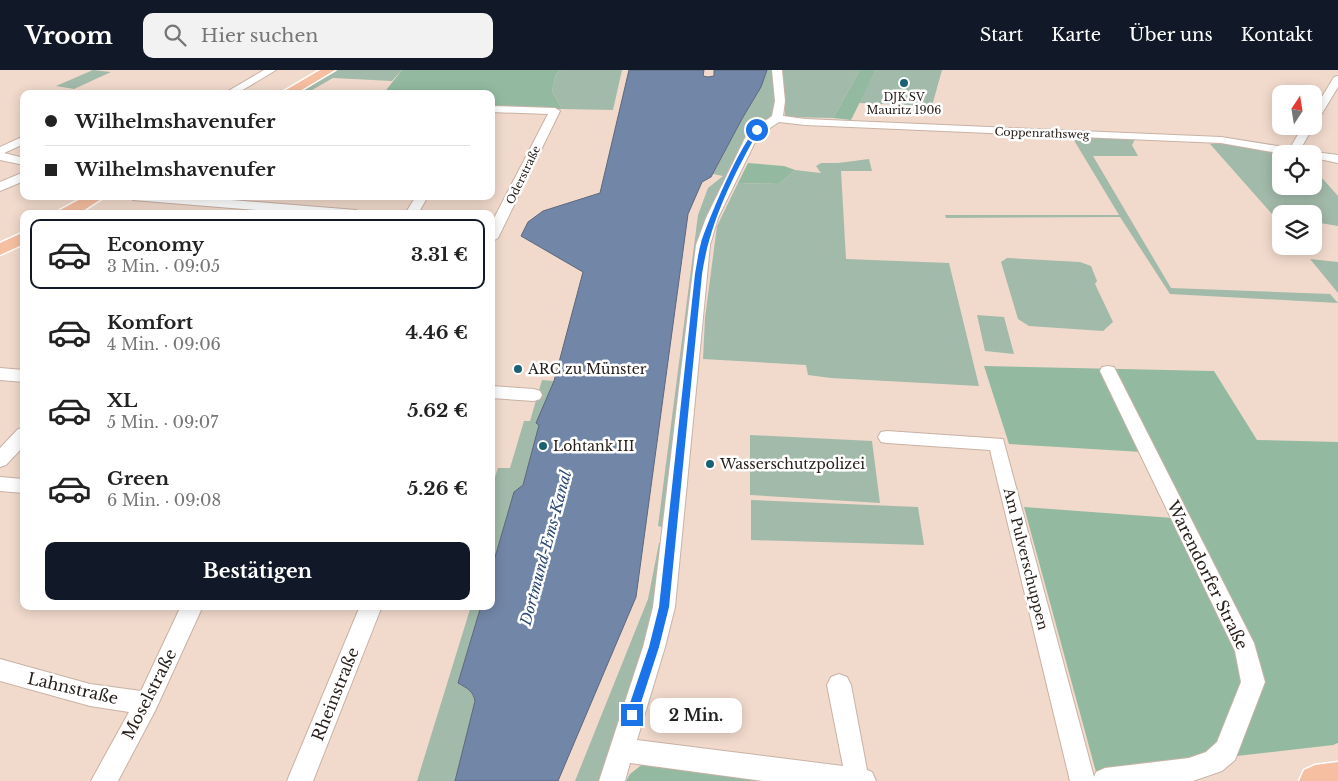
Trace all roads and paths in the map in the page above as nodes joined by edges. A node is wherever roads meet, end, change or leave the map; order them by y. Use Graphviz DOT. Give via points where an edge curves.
graph roads {
  1 [pos="271,70"];
  2 [pos="329,70"];
  3 [pos="777,70"];
  4 [pos="1338,79"];
  5 [pos="235,90"];
  6 [pos="292,90"];
  7 [pos="1322,105"];
  8 [pos="495,109"];
  9 [pos="777,118"];
  10 [pos="20,141"];
  11 [pos="1272,148"];
  12 [pos="0,151"];
  13 [pos="0,156"];
  14 [pos="1322,156"];
  15 [pos="1338,159"];
  16 [pos="20,161"];
  17 [pos="20,178"];
  18 [pos="0,187"];
  19 [pos="91,200"];
  20 [pos="235,200"];
  21 [pos="260,201"];
  22 [pos="73,210"];
  23 [pos="314,210"];
  24 [pos="495,224"];
  25 [pos="20,239"];
  26 [pos="0,250"];
  27 [pos="1108,370"];
  28 [pos="0,374"];
  29 [pos="20,376"];
  30 [pos="495,392"];
  31 [pos="534,394"];
  32 [pos="887,437"];
  33 [pos="20,438"];
  34 [pos="0,460"];
  35 [pos="0,484"];
  36 [pos="20,486"];
  37 [pos="190,610"];
  38 [pos="369,610"];
  39 [pos="0,670"];
  40 [pos="839,685"];
  41 [pos="147,703"];
  42 [pos="621,749"];
  43 [pos="1338,778"];
  44 [pos="859,780"];
  45 [pos="104,781"];
  46 [pos="300,781"];
  47 [pos="612,781"];
  48 [pos="1083,781"];
  49 [pos="1105,781"];
  50 [pos="1315,781"];
  1 -- 5 [label="street"];
  2 -- 6 [label="main road"];
  3 -- 9 [label="street" via="780,105"];
  4 -- 7 [label="street"];
  8 -- 24 [label="street, Oderstraße" via="555,111"];
  9 -- 11 [label="street, Coppenrathsweg" via="805,122 1221,140"];
  9 -- 42 [label="street" via="753,134 712,218 703,245 664,607"];
  10 -- 12 [label="street"];
  13 -- 16 [label="street"];
  14 -- 15 [label="street"];
  17 -- 18 [label="street"];
  19 -- 22 [label="main road"];
  20 -- 21 [label="street"];
  21 -- 23 [label="street"];
  25 -- 26 [label="main road"];
  27 -- 49 [label="street, Warendorfer Straße" via="1246,650 1253,682 1226,751 1214,762 1189,770"];
  28 -- 29 [label="street"];
  30 -- 31 [label="street"];
  32 -- 48 [label="street, Am Pulverschuppen" via="997,444"];
  33 -- 34 [label="street"];
  35 -- 36 [label="street"];
  37 -- 41 [label="street, Moselstraße"];
  38 -- 46 [label="street, Rheinstraße"];
  39 -- 41 [label="street, Lahnstraße" via="90,695"];
  40 -- 44 [label="street"];
  41 -- 45 [label="street, Moselstraße"];
  42 -- 44 [label="street"];
  42 -- 47 [label="street"];
  43 -- 50 [label="main road"];
}
